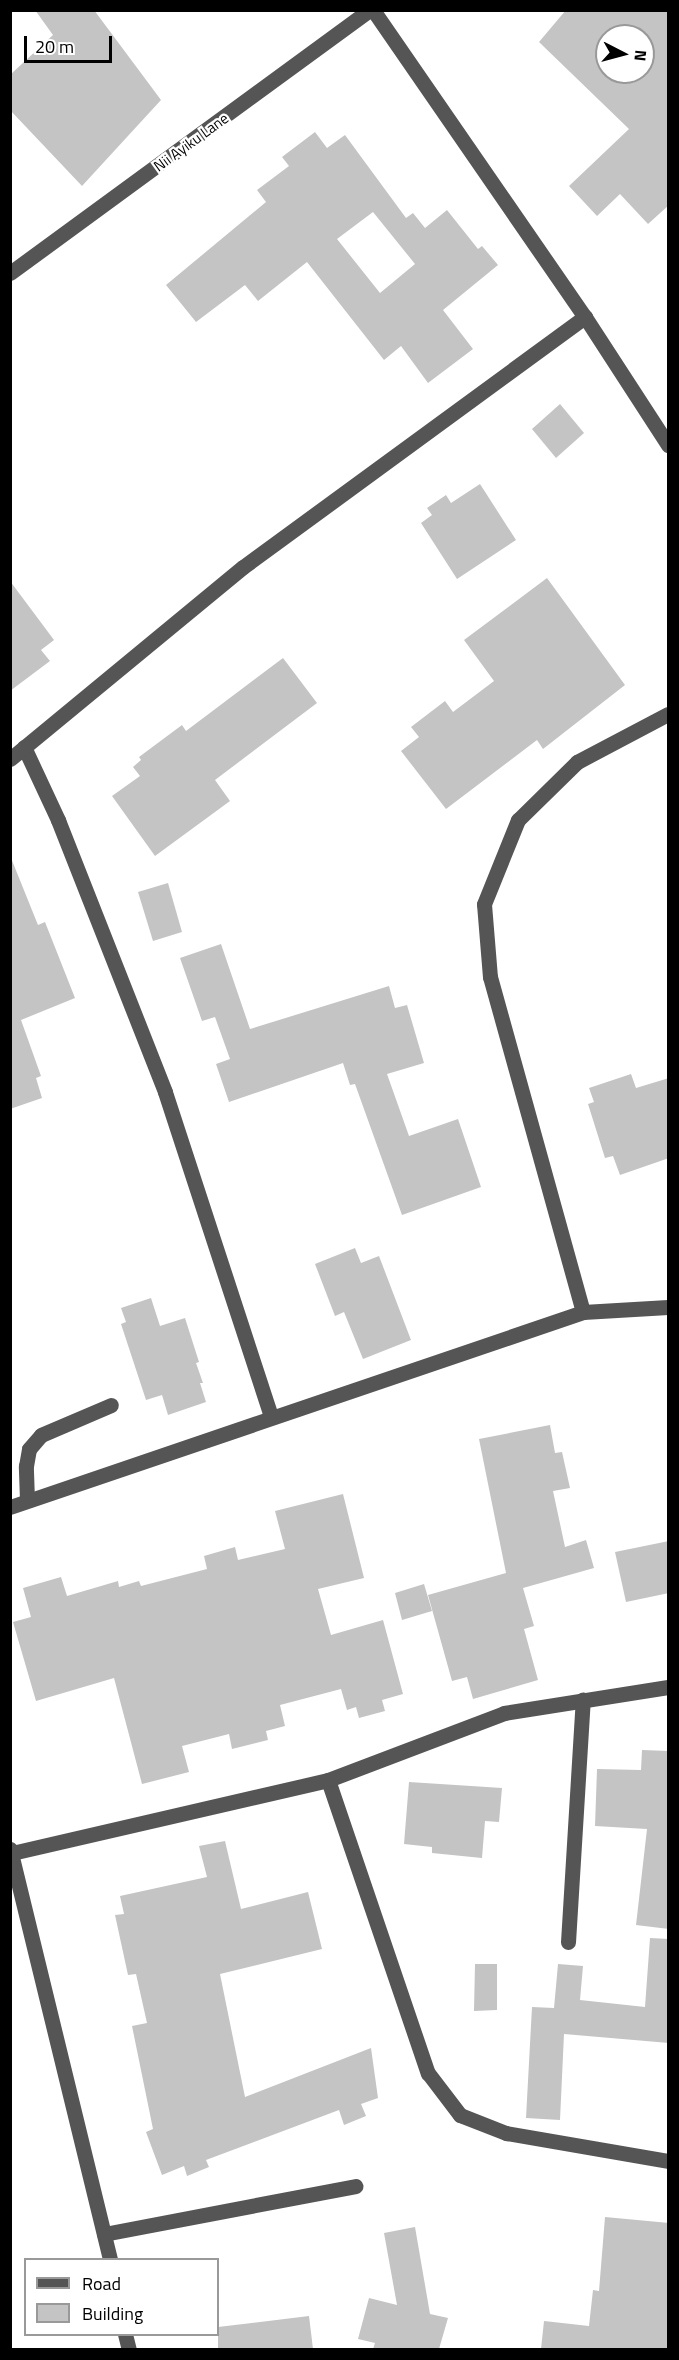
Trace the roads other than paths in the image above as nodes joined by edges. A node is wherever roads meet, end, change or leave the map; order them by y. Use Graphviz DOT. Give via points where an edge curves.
graph roads {
  1 [pos="371,10"];
  2 [pos="10,273"];
  3 [pos="585,317"];
  4 [pos="669,445"];
  5 [pos="669,714"];
  6 [pos="24,747"];
  7 [pos="10,759"];
  8 [pos="669,1307"];
  9 [pos="583,1312"];
  10 [pos="111,1405"];
  11 [pos="271,1416"];
  12 [pos="27,1500"];
  13 [pos="10,1507"];
  14 [pos="669,1687"];
  15 [pos="583,1699"];
  16 [pos="328,1780"];
  17 [pos="11,1851"];
  18 [pos="568,1942"];
  19 [pos="669,2161"];
  20 [pos="355,2186"];
  21 [pos="104,2234"];
  22 [pos="110,2258"];
  1 -- 2 [label="street, Nii Ayiku Lane"];
  1 -- 3 [label="street"];
  3 -- 4 [label="street"];
  3 -- 6 [label="street" via="243,567"];
  5 -- 9 [label="street" via="577,762 518,820 484,904 490,977"];
  6 -- 7 [label="street"];
  6 -- 11 [label="street" via="58,820 165,1092"];
  8 -- 9 [label="street"];
  9 -- 11 [label="street"];
  10 -- 12 [label="street" via="41,1435 29,1449"];
  11 -- 12 [label="street"];
  12 -- 13 [label="street"];
  14 -- 15 [label="street"];
  15 -- 16 [label="street" via="504,1713"];
  15 -- 18 [label="street"];
  16 -- 17 [label="street"];
  16 -- 19 [label="street" via="428,2073 460,2115 506,2133"];
  17 -- 21 [label="street"];
  20 -- 21 [label="street"];
  21 -- 22 [label="street"];
}
